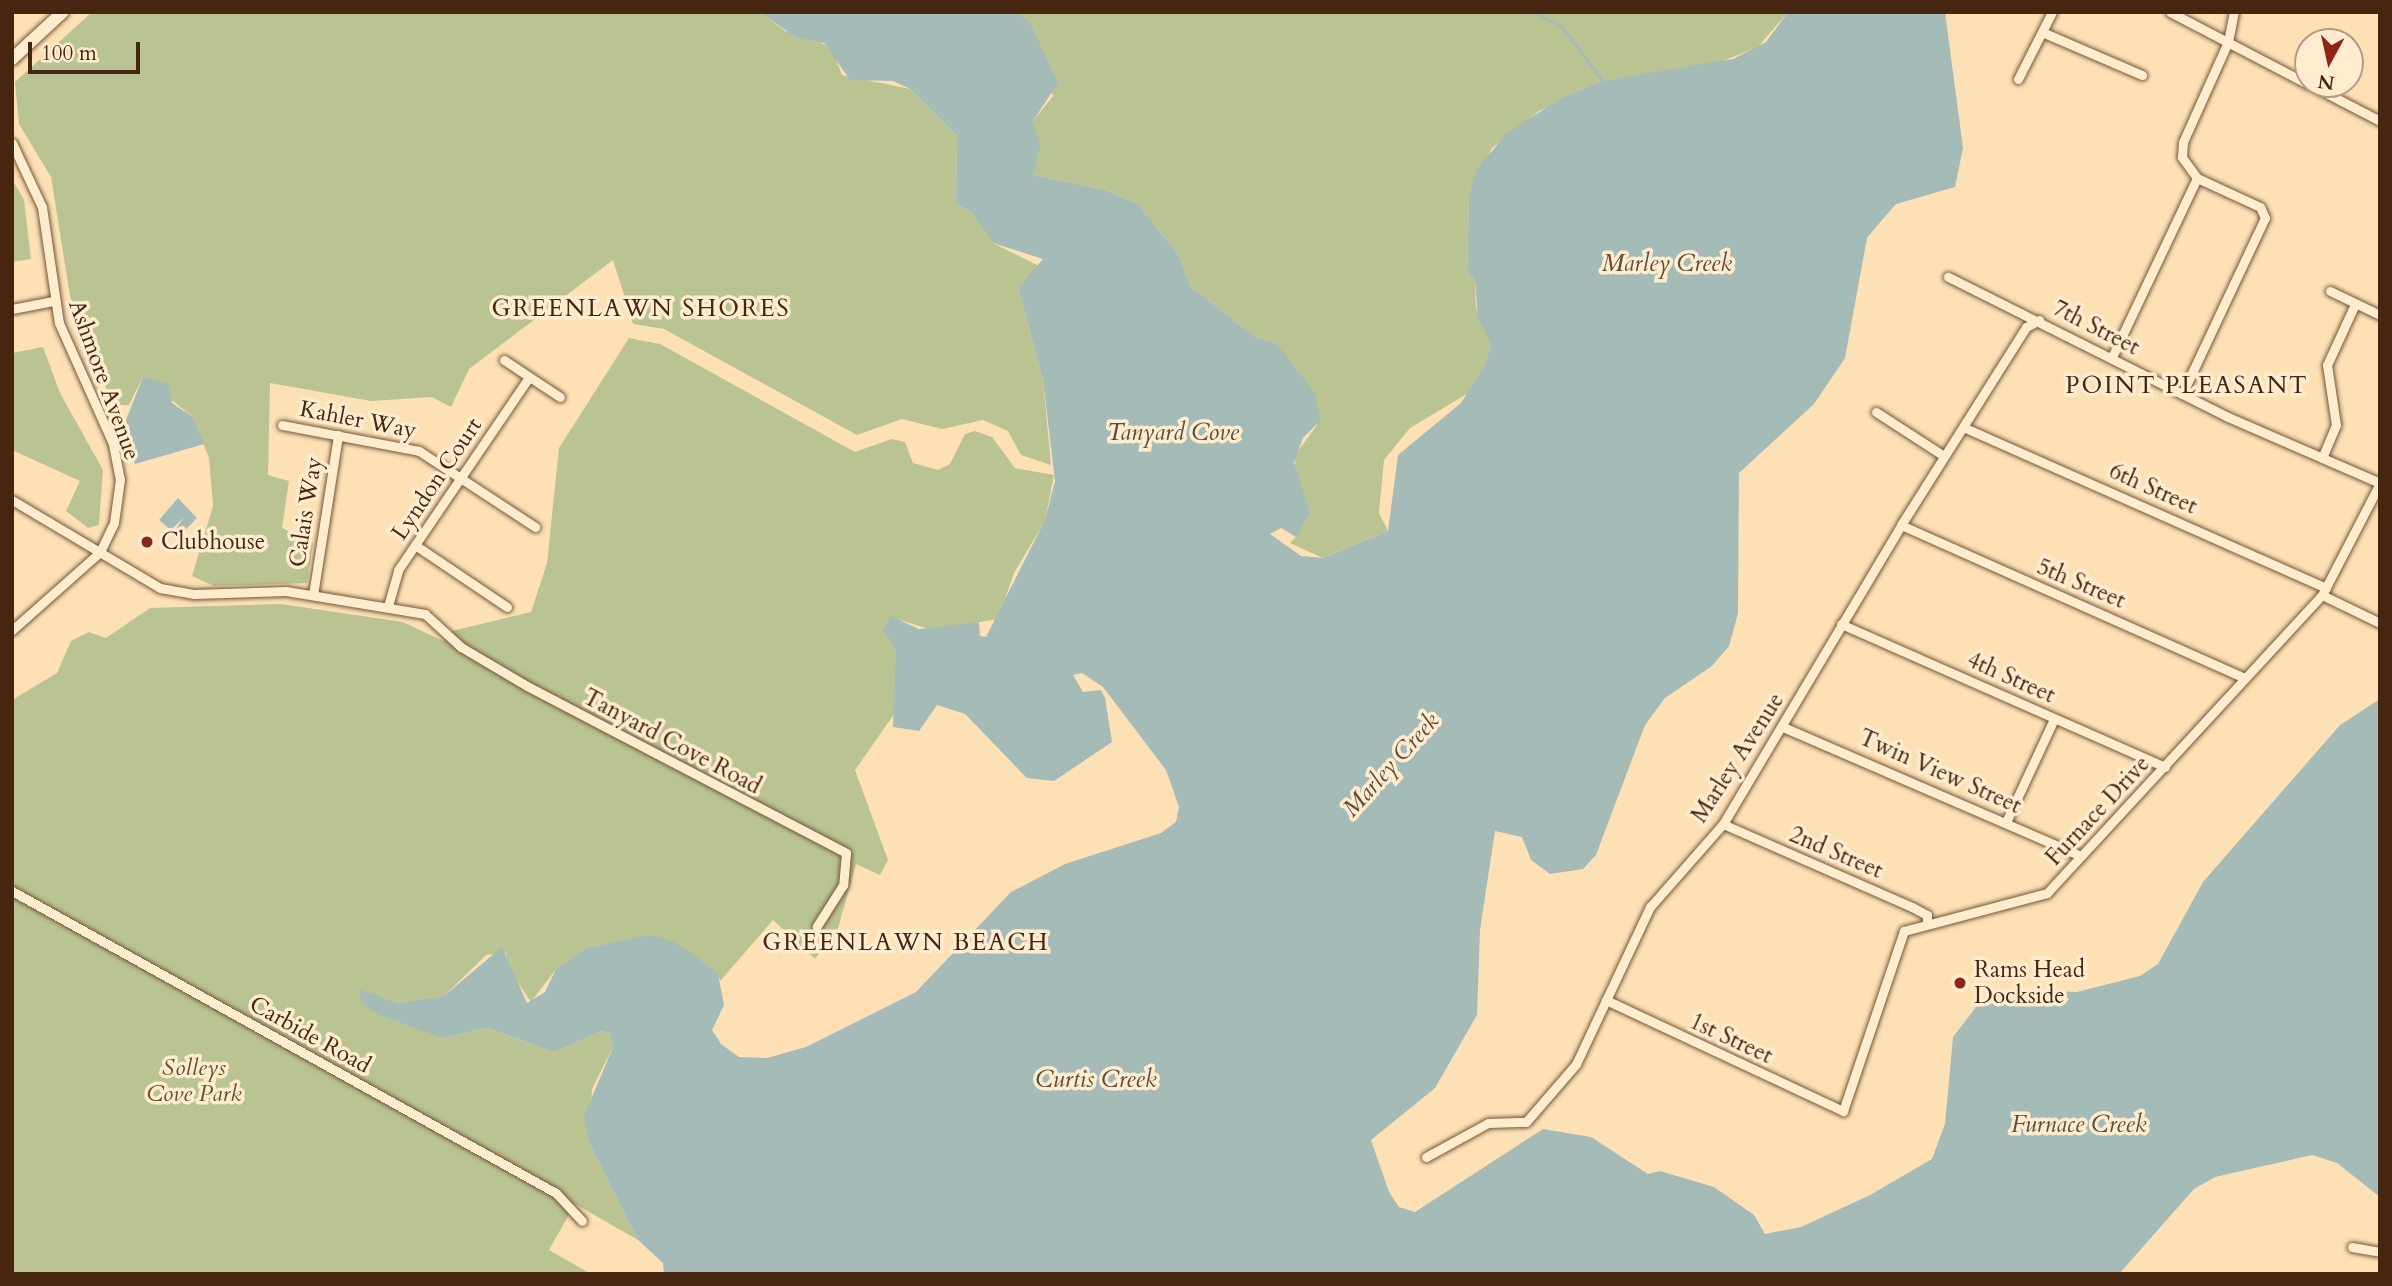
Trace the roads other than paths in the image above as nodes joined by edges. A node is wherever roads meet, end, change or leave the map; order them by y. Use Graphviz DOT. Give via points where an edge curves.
graph roads {
  1 [pos="63,12"];
  2 [pos="2052,12"];
  3 [pos="2171,12"];
  4 [pos="2234,12"];
  5 [pos="2042,32"];
  6 [pos="2228,42"];
  7 [pos="12,59"];
  8 [pos="2142,75"];
  9 [pos="2294,77"];
  10 [pos="2018,79"];
  11 [pos="2335,98"];
  12 [pos="2380,121"];
  13 [pos="13,147"];
  14 [pos="2197,178"];
  15 [pos="1948,277"];
  16 [pos="2330,291"];
  17 [pos="53,301"];
  18 [pos="2355,304"];
  19 [pos="12,309"];
  20 [pos="2380,315"];
  21 [pos="2039,320"];
  22 [pos="2112,357"];
  23 [pos="504,360"];
  24 [pos="529,377"];
  25 [pos="2182,394"];
  26 [pos="560,397"];
  27 [pos="1876,412"];
  28 [pos="282,425"];
  29 [pos="1963,427"];
  30 [pos="338,435"];
  31 [pos="1944,456"];
  32 [pos="2322,458"];
  33 [pos="461,477"];
  34 [pos="2380,483"];
  35 [pos="12,500"];
  36 [pos="1901,525"];
  37 [pos="536,527"];
  38 [pos="415,545"];
  39 [pos="100,552"];
  40 [pos="2324,591"];
  41 [pos="313,595"];
  42 [pos="388,606"];
  43 [pos="507,607"];
  44 [pos="2380,623"];
  45 [pos="1842,624"];
  46 [pos="12,630"];
  47 [pos="2245,678"];
  48 [pos="2054,719"];
  49 [pos="1783,727"];
  50 [pos="2165,767"];
  51 [pos="2006,822"];
  52 [pos="1723,824"];
  53 [pos="2081,856"];
  54 [pos="12,891"];
  55 [pos="1927,922"];
  56 [pos="817,926"];
  57 [pos="1606,1000"];
  58 [pos="1840,1111"];
  59 [pos="1426,1157"];
  60 [pos="582,1221"];
  61 [pos="2352,1247"];
  62 [pos="2380,1252"];
  1 -- 7 [label="main road"];
  2 -- 5 [label="street"];
  3 -- 6 [label="street"];
  4 -- 6 [label="street"];
  5 -- 8 [label="street"];
  5 -- 10 [label="street"];
  6 -- 9 [label="street"];
  6 -- 14 [label="street" via="2183,142 2182,157"];
  11 -- 12 [label="street"];
  13 -- 17 [label="street, Ashmore Avenue" via="42,207"];
  14 -- 22 [label="street"];
  14 -- 25 [label="street" via="2260,207 2265,218"];
  15 -- 21 [label="street, 7th Street"];
  16 -- 18 [label="street"];
  17 -- 19 [label="street"];
  17 -- 39 [label="street, Ashmore Avenue" via="117,460 118,506"];
  18 -- 20 [label="street"];
  18 -- 32 [label="street" via="2328,365 2336,425"];
  21 -- 22 [label="street, 7th Street"];
  21 -- 29 [label="street, Marley Avenue" via="2026,327"];
  22 -- 25 [label="street, 7th Street"];
  23 -- 24 [label="street"];
  24 -- 26 [label="street"];
  24 -- 33 [label="street, Lyndon Court"];
  25 -- 32 [label="street, 7th Street"];
  27 -- 31 [label="street"];
  28 -- 30 [label="street, Kahler Way"];
  29 -- 31 [label="street, Marley Avenue"];
  29 -- 40 [label="street, 6th Street"];
  30 -- 33 [label="street, Kahler Way" via="405,446"];
  30 -- 41 [label="street, Calais Way"];
  31 -- 36 [label="street, Marley Avenue"];
  32 -- 34 [label="street, 7th Street"];
  33 -- 37 [label="street, Kahler Way"];
  33 -- 38 [label="street, Lyndon Court"];
  34 -- 40 [label="street, Furnace Drive"];
  35 -- 39 [label="street"];
  36 -- 45 [label="street, Marley Avenue"];
  36 -- 47 [label="street, 5th Street"];
  38 -- 42 [label="street, Lyndon Court" via="394,580"];
  38 -- 43 [label="street"];
  39 -- 41 [label="street" via="143,581 176,593"];
  39 -- 46 [label="street, Ashmore Avenue"];
  40 -- 44 [label="street, 6th Street"];
  40 -- 47 [label="street, Furnace Drive"];
  41 -- 42 [label="street"];
  42 -- 56 [label="street, Tanyard Cove Road" via="418,611 461,648 527,686 846,853 843,885"];
  45 -- 48 [label="street, 4th Street"];
  45 -- 49 [label="street, Marley Avenue"];
  47 -- 50 [label="street, Furnace Drive"];
  48 -- 50 [label="street, 4th Street"];
  48 -- 51 [label="street"];
  49 -- 51 [label="street, Twin View Street"];
  49 -- 52 [label="street, Marley Avenue"];
  50 -- 53 [label="street, Furnace Drive"];
  51 -- 53 [label="street, Twin View Street"];
  52 -- 55 [label="street, 2nd Street" via="1912,907 1927,915"];
  52 -- 57 [label="street, Marley Avenue" via="1650,907"];
  53 -- 55 [label="street, Furnace Drive" via="2047,892 2026,903"];
  54 -- 60 [label="street, Carbide Road" via="556,1193"];
  55 -- 58 [label="street, Furnace Drive" via="1904,931 1895,944"];
  57 -- 58 [label="street, 1st Street"];
  57 -- 59 [label="street, Marley Avenue" via="1576,1064 1526,1122 1488,1123"];
  61 -- 62 [label="street"];
}
